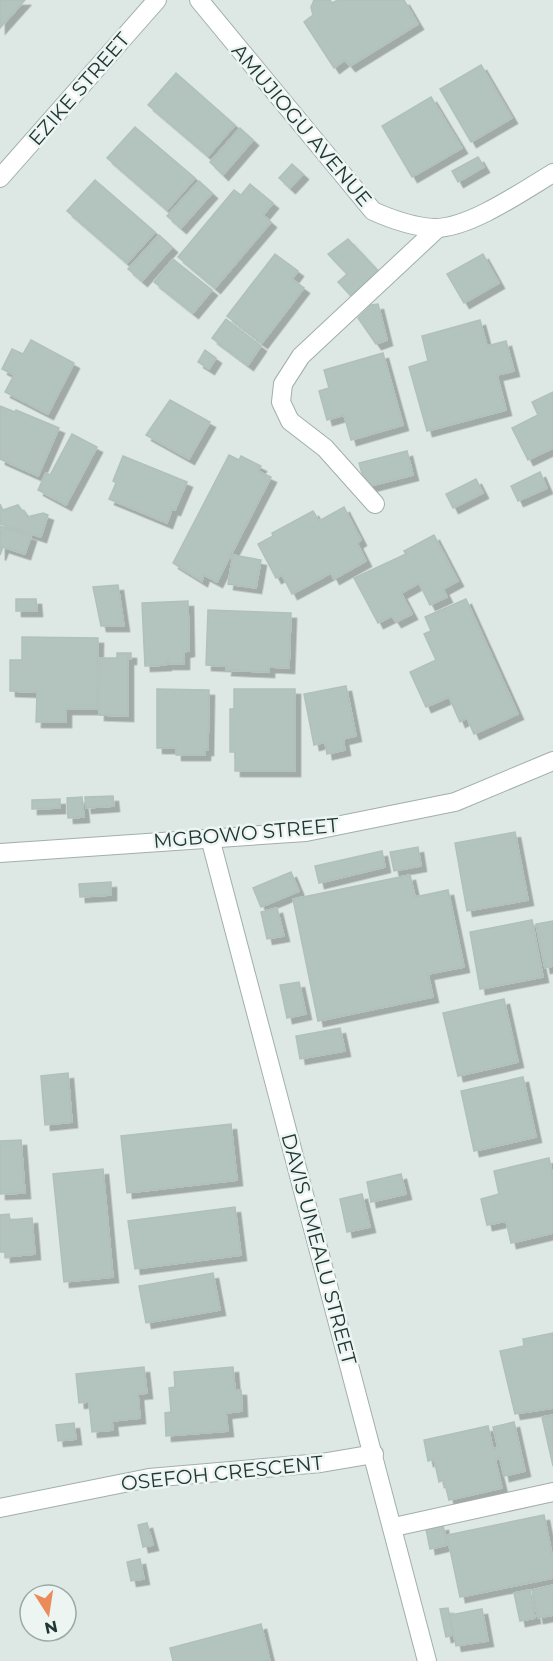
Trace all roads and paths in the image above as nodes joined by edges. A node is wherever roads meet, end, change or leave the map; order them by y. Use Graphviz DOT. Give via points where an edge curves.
graph roads {
  1 [pos="157,0"];
  2 [pos="198,0"];
  3 [pos="553,173"];
  4 [pos="0,178"];
  5 [pos="438,228"];
  6 [pos="375,504"];
  7 [pos="553,761"];
  8 [pos="210,838"];
  9 [pos="0,853"];
  10 [pos="374,1454"];
  11 [pos="553,1492"];
  12 [pos="0,1508"];
  13 [pos="394,1527"];
  14 [pos="427,1661"];
  1 -- 4 [label="street, EZIKE STREET"];
  2 -- 5 [label="street, AMUJIOGU AVENUE" via="373,211 404,224"];
  3 -- 5 [label="street, AMUJIOGU AVENUE" via="478,217"];
  5 -- 6 [label="street" via="301,356 283,384 281,402 290,421 325,448"];
  7 -- 8 [label="street, MGBOWO STREET" via="454,802 306,832"];
  8 -- 9 [label="street, MGBOWO STREET"];
  8 -- 10 [label="street, DAVIS UMEALU STREET"];
  10 -- 12 [label="street, OSEFOH CRESCENT" via="321,1463 149,1478"];
  10 -- 13 [label="street, DAVIS UMEALU STREET"];
  11 -- 13 [label="street"];
  13 -- 14 [label="street, DAVIS UMEALU STREET"];
}
